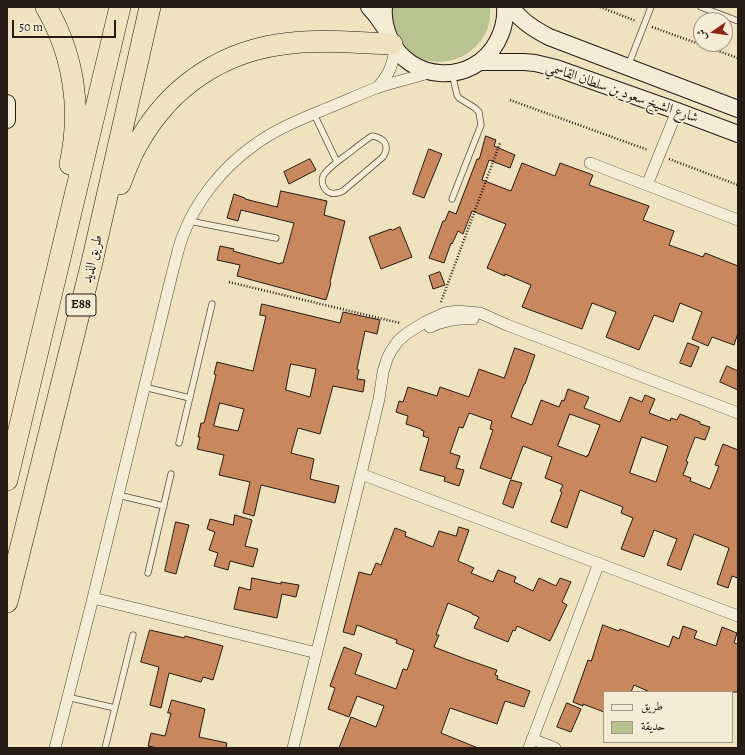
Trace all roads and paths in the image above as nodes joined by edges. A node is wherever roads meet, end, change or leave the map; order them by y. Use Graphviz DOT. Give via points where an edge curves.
graph roads {
  1 [pos="46,7"];
  2 [pos="120,7"];
  3 [pos="150,7"];
  4 [pos="369,7"];
  5 [pos="384,7"];
  6 [pos="505,7"];
  7 [pos="511,7"];
  8 [pos="600,7"];
  9 [pos="651,7"];
  10 [pos="701,7"];
  11 [pos="738,21"];
  12 [pos="644,24"];
  13 [pos="391,40"];
  14 [pos="738,58"];
  15 [pos="480,62"];
  16 [pos="627,66"];
  17 [pos="431,72"];
  18 [pos="452,73"];
  19 [pos="376,88"];
  20 [pos="510,100"];
  21 [pos="7,103"];
  22 [pos="7,109"];
  23 [pos="738,109"];
  24 [pos="677,111"];
  25 [pos="314,114"];
  26 [pos="7,120"];
  27 [pos="738,134"];
  28 [pos="500,143"];
  29 [pos="659,155"];
  30 [pos="337,162"];
  31 [pos="590,163"];
  32 [pos="648,185"];
  33 [pos="738,185"];
  34 [pos="452,199"];
  35 [pos="738,220"];
  36 [pos="189,221"];
  37 [pos="276,238"];
  38 [pos="92,262"];
  39 [pos="229,282"];
  40 [pos="51,298"];
  41 [pos="212,304"];
  42 [pos="436,316"];
  43 [pos="507,325"];
  44 [pos="423,326"];
  45 [pos="144,387"];
  46 [pos="190,398"];
  47 [pos="738,413"];
  48 [pos="180,444"];
  49 [pos="171,474"];
  50 [pos="361,474"];
  51 [pos="7,480"];
  52 [pos="118,495"];
  53 [pos="164,506"];
  54 [pos="599,563"];
  55 [pos="148,573"];
  56 [pos="93,598"];
  57 [pos="7,602"];
  58 [pos="738,616"];
  59 [pos="133,635"];
  60 [pos="317,653"];
  61 [pos="68,697"];
  62 [pos="115,708"];
  63 [pos="530,744"];
  64 [pos="55,748"];
  65 [pos="105,748"];
  66 [pos="293,748"];
  67 [pos="555,748"];
  1 -- 40 [label="highway" via="67,53 74,86 76,120 72,154 54,240"];
  2 -- 40 [label="highway, E88"];
  3 -- 38 [label="highway, طريق الذيد / E88"];
  4 -- 13 [label="main road"];
  5 -- 13 [label="main road"];
  6 -- 15 [label="main road" via="502,33 493,49"];
  7 -- 16 [label="main road, شارع الشيخ سعود بن سلطان القاسمي" via="526,23 549,37"];
  8 -- 12 [label="path"];
  9 -- 12 [label="lane"];
  10 -- 11 [label="lane"];
  12 -- 14 [label="path"];
  12 -- 16 [label="lane"];
  13 -- 17 [label="main road" via="405,59"];
  13 -- 19 [label="street" via="393,60 390,70"];
  13 -- 38 [label="highway" via="324,41 260,48 229,58 201,74 175,94 154,118 136,145"];
  15 -- 18 [label="main road"];
  15 -- 24 [label="main road, شارع الشيخ سعود بن سلطان القاسمي" via="524,62 556,68"];
  16 -- 23 [label="main road, شارع الشيخ سعود بن سلطان القاسمي"];
  17 -- 18 [label="main road"];
  17 -- 19 [label="street"];
  18 -- 34 [label="lane" via="457,95 479,112 481,125"];
  19 -- 25 [label="street"];
  20 -- 29 [label="path"];
  21 -- 22 [label="main road"];
  22 -- 26 [label="main road"];
  24 -- 27 [label="main road, شارع الشيخ سعود بن سلطان القاسمي"];
  24 -- 29 [label="street"];
  25 -- 30 [label="lane"];
  25 -- 36 [label="street" via="253,145 224,172"];
  28 -- 42 [label="path"];
  29 -- 32 [label="street"];
  29 -- 33 [label="path"];
  30 -- 30 [label="lane" via="323,176 322,183 324,189 337,194 378,162 386,152 386,146 383,140 372,136"];
  31 -- 32 [label="street"];
  32 -- 35 [label="street"];
  36 -- 37 [label="lane"];
  36 -- 45 [label="street" via="177,254"];
  38 -- 57 [label="highway, طريق الذيد / E88"];
  39 -- 44 [label="path"];
  40 -- 51 [label="highway, E88"];
  41 -- 46 [label="lane"];
  42 -- 43 [label="street" via="457,311 480,313"];
  42 -- 44 [label="street"];
  43 -- 44 [label="street" via="468,319"];
  43 -- 47 [label="street"];
  44 -- 50 [label="street" via="398,341 387,359"];
  45 -- 46 [label="lane"];
  45 -- 52 [label="street"];
  46 -- 48 [label="lane"];
  49 -- 53 [label="lane"];
  50 -- 54 [label="street"];
  50 -- 60 [label="street"];
  52 -- 53 [label="lane"];
  52 -- 56 [label="street"];
  53 -- 55 [label="lane"];
  54 -- 58 [label="street"];
  54 -- 63 [label="street"];
  56 -- 60 [label="street"];
  56 -- 61 [label="street"];
  59 -- 62 [label="lane"];
  60 -- 66 [label="street"];
  61 -- 62 [label="lane"];
  61 -- 64 [label="street"];
  62 -- 65 [label="lane"];
  63 -- 67 [label="street"];
}
